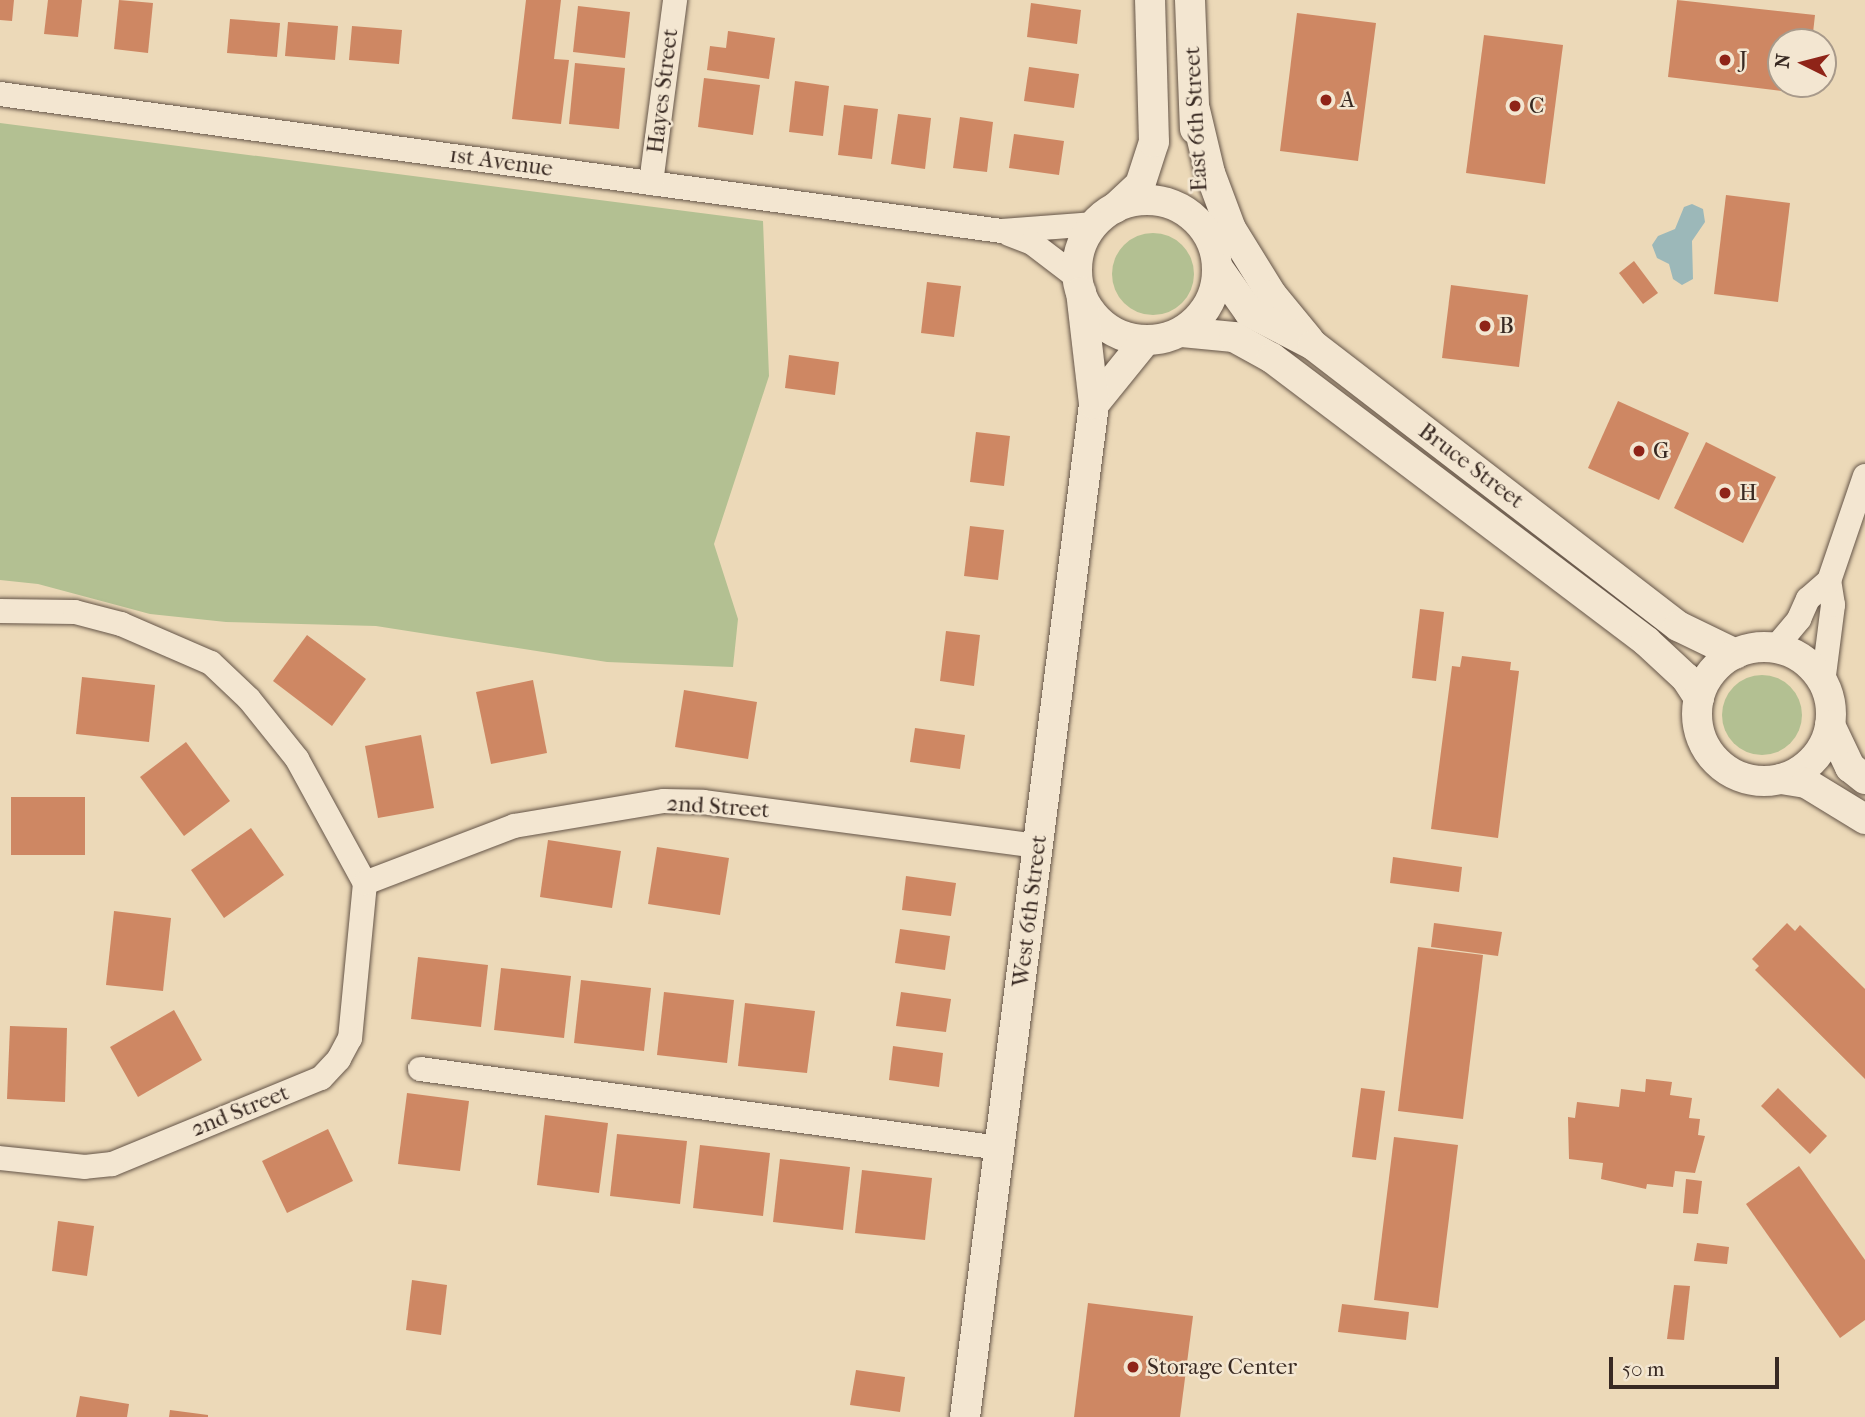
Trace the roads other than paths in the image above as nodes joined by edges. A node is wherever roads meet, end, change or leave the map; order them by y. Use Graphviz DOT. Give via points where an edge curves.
graph roads {
  1 [pos="675,0"];
  2 [pos="1150,0"];
  3 [pos="1190,0"];
  4 [pos="0,94"];
  5 [pos="1195,110"];
  6 [pos="651,183"];
  7 [pos="1105,216"];
  8 [pos="1002,231"];
  9 [pos="1209,236"];
  10 [pos="1217,268"];
  11 [pos="1079,285"];
  12 [pos="1182,332"];
  13 [pos="1145,341"];
  14 [pos="1313,345"];
  15 [pos="1094,404"];
  16 [pos="1865,476"];
  17 [pos="1829,581"];
  18 [pos="0,611"];
  19 [pos="1775,648"];
  20 [pos="1736,654"];
  21 [pos="1822,683"];
  22 [pos="1699,698"];
  23 [pos="1830,725"];
  24 [pos="1781,779"];
  25 [pos="1865,779"];
  26 [pos="1865,819"];
  27 [pos="1038,846"];
  28 [pos="365,883"];
  29 [pos="420,1069"];
  30 [pos="1000,1148"];
  31 [pos="0,1158"];
  32 [pos="965,1417"];
  1 -- 6 [label="street, Hayes Street"];
  2 -- 7 [label="street, East 6th Street" via="1154,142 1140,185"];
  3 -- 5 [label="street, East 6th Street"];
  4 -- 6 [label="street, 1st Avenue"];
  5 -- 9 [label="street, East 6th Street" via="1196,176"];
  5 -- 14 [label="street" via="1210,173 1231,229 1272,295"];
  6 -- 8 [label="street, 1st Avenue"];
  7 -- 8 [label="street, 1st Avenue"];
  7 -- 9 [label="street" via="1150,200 1168,203 1184,210"];
  7 -- 11 [label="street" via="1081,249"];
  8 -- 11 [label="street, 1st Avenue" via="1032,243"];
  9 -- 10 [label="street"];
  10 -- 12 [label="street" via="1208,304"];
  10 -- 14 [label="street, Bruce Street" via="1249,312"];
  11 -- 13 [label="street" via="1106,327"];
  11 -- 15 [label="street, West 6th Street"];
  12 -- 13 [label="street"];
  12 -- 22 [label="street, Bruce Street" via="1234,337 1272,358 1646,641 1686,678"];
  13 -- 15 [label="street"];
  14 -- 20 [label="street, Bruce Street" via="1678,626"];
  15 -- 27 [label="street, West 6th Street"];
  16 -- 17 [label="street"];
  17 -- 19 [label="street" via="1808,599"];
  17 -- 21 [label="street" via="1833,605"];
  18 -- 28 [label="street" via="75,612 121,624 211,663 249,699 297,759"];
  19 -- 20 [label="street"];
  19 -- 21 [label="street" via="1804,660"];
  20 -- 22 [label="street" via="1713,671"];
  21 -- 23 [label="street"];
  22 -- 24 [label="street" via="1699,728 1711,756 1735,775"];
  23 -- 24 [label="street" via="1814,758"];
  23 -- 25 [label="street" via="1850,767"];
  24 -- 26 [label="street" via="1806,783"];
  27 -- 28 [label="street, 2nd Street" via="703,802 664,801 514,826"];
  27 -- 30 [label="street, West 6th Street"];
  28 -- 31 [label="street, 2nd Street" via="350,1038 321,1078 112,1164 85,1167"];
  29 -- 30 [label="street"];
  30 -- 32 [label="street, West 6th Street"];
}
